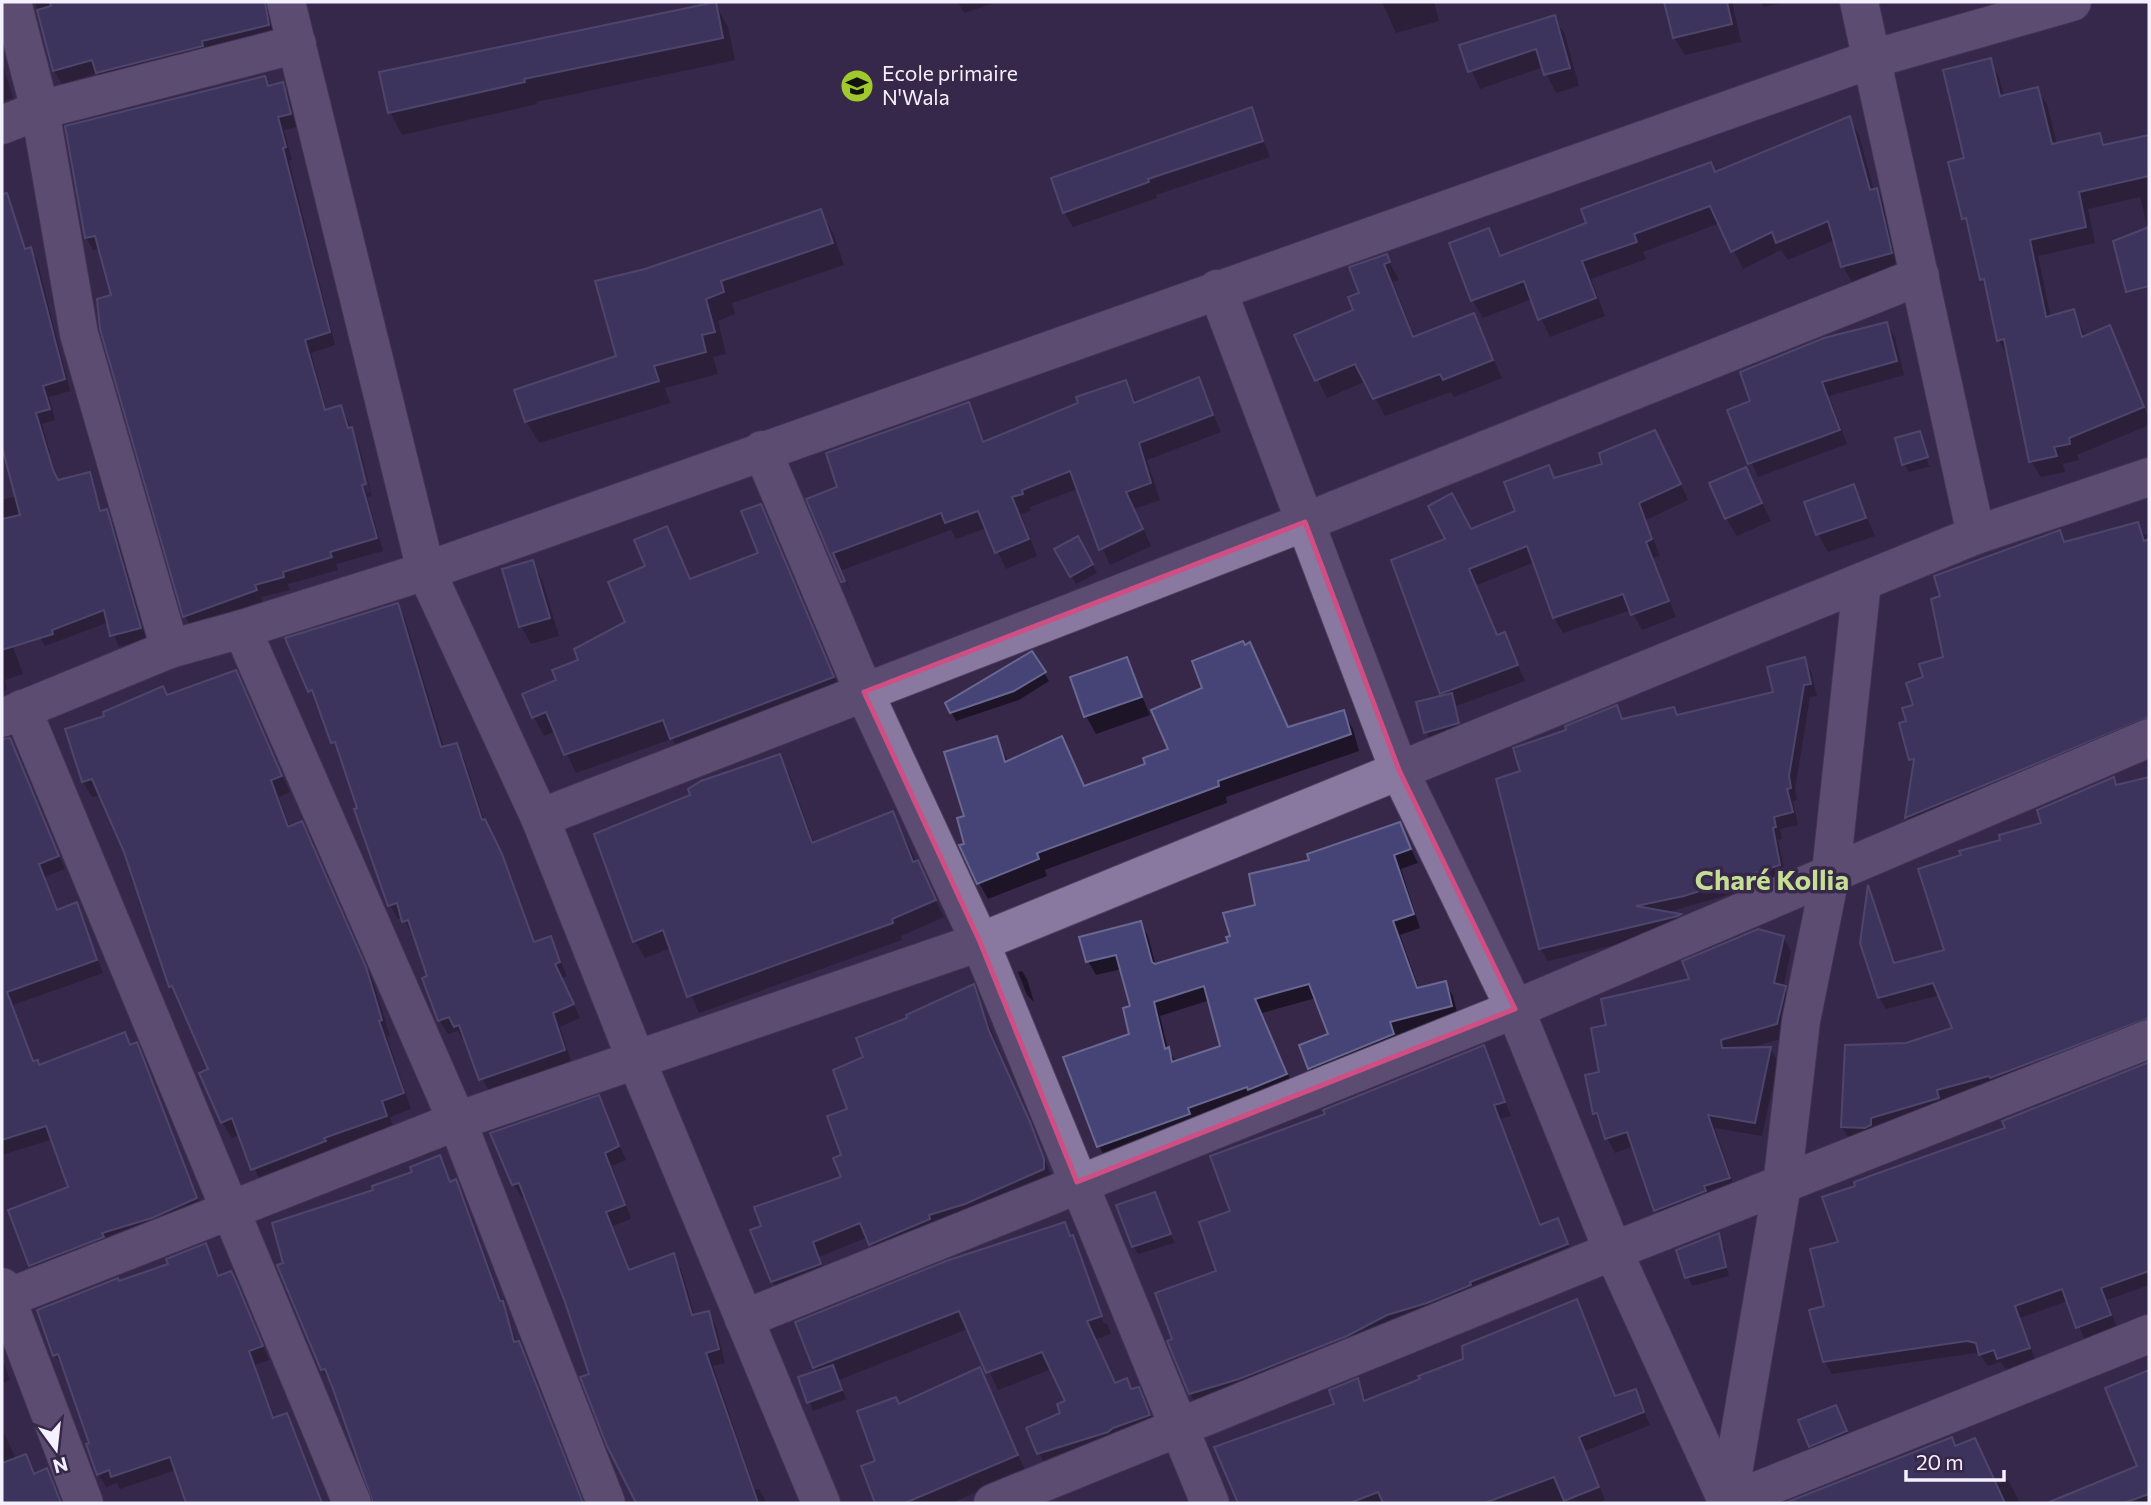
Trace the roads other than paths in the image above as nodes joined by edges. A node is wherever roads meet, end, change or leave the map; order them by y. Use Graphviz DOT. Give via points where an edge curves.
graph roads {
  1 [pos="12,2"];
  2 [pos="286,2"];
  3 [pos="1859,2"];
  4 [pos="2072,2"];
  5 [pos="297,44"];
  6 [pos="1872,59"];
  7 [pos="40,110"];
  8 [pos="2,125"];
  9 [pos="1920,276"];
  10 [pos="1217,289"];
  11 [pos="762,450"];
  12 [pos="2149,477"];
  13 [pos="1305,522"];
  14 [pos="1976,535"];
  15 [pos="426,571"];
  16 [pos="1862,582"];
  17 [pos="242,629"];
  18 [pos="170,649"];
  19 [pos="863,692"];
  20 [pos="12,714"];
  21 [pos="2149,738"];
  22 [pos="1399,770"];
  23 [pos="540,818"];
  24 [pos="1830,872"];
  25 [pos="979,942"];
  26 [pos="1515,1009"];
  27 [pos="2149,1039"];
  28 [pos="635,1057"];
  29 [pos="457,1121"];
  30 [pos="1077,1182"];
  31 [pos="1782,1185"];
  32 [pos="230,1208"];
  33 [pos="1613,1251"];
  34 [pos="3,1295"];
  35 [pos="744,1319"];
  36 [pos="2149,1334"];
  37 [pos="1181,1427"];
  38 [pos="84,1503"];
  39 [pos="352,1503"];
  40 [pos="606,1503"];
  41 [pos="821,1503"];
  42 [pos="993,1503"];
  43 [pos="1210,1503"];
  44 [pos="1727,1503"];
  1 -- 7 [label="street"];
  2 -- 5 [label="street"];
  3 -- 6 [label="street"];
  4 -- 6 [label="street"];
  5 -- 7 [label="street"];
  5 -- 15 [label="street"];
  6 -- 9 [label="street"];
  6 -- 10 [label="street"];
  7 -- 8 [label="street"];
  7 -- 18 [label="street" via="79,334"];
  9 -- 13 [label="street"];
  9 -- 14 [label="street"];
  10 -- 11 [label="street"];
  10 -- 13 [label="street"];
  11 -- 15 [label="street"];
  11 -- 19 [label="street"];
  12 -- 14 [label="street"];
  13 -- 19 [label="street"];
  13 -- 22 [label="street"];
  14 -- 16 [label="street"];
  15 -- 17 [label="street"];
  15 -- 23 [label="street"];
  16 -- 22 [label="street"];
  16 -- 24 [label="street"];
  17 -- 18 [label="street"];
  17 -- 29 [label="street"];
  18 -- 20 [label="street"];
  19 -- 23 [label="street"];
  19 -- 25 [label="street"];
  20 -- 32 [label="street"];
  21 -- 24 [label="street"];
  22 -- 25 [label="street"];
  22 -- 26 [label="street"];
  23 -- 28 [label="street"];
  24 -- 26 [label="street"];
  24 -- 31 [label="street" via="1801,1021"];
  25 -- 28 [label="street"];
  25 -- 30 [label="street"];
  26 -- 30 [label="street"];
  26 -- 33 [label="street"];
  27 -- 31 [label="street"];
  28 -- 29 [label="street"];
  28 -- 35 [label="street"];
  29 -- 32 [label="street"];
  29 -- 40 [label="street"];
  30 -- 35 [label="street"];
  30 -- 37 [label="street"];
  31 -- 33 [label="street"];
  31 -- 44 [label="street"];
  32 -- 34 [label="street"];
  32 -- 39 [label="street"];
  33 -- 37 [label="street"];
  33 -- 44 [label="street"];
  34 -- 38 [label="street"];
  35 -- 41 [label="street"];
  36 -- 44 [label="street"];
  37 -- 42 [label="street"];
  37 -- 43 [label="street"];
}
